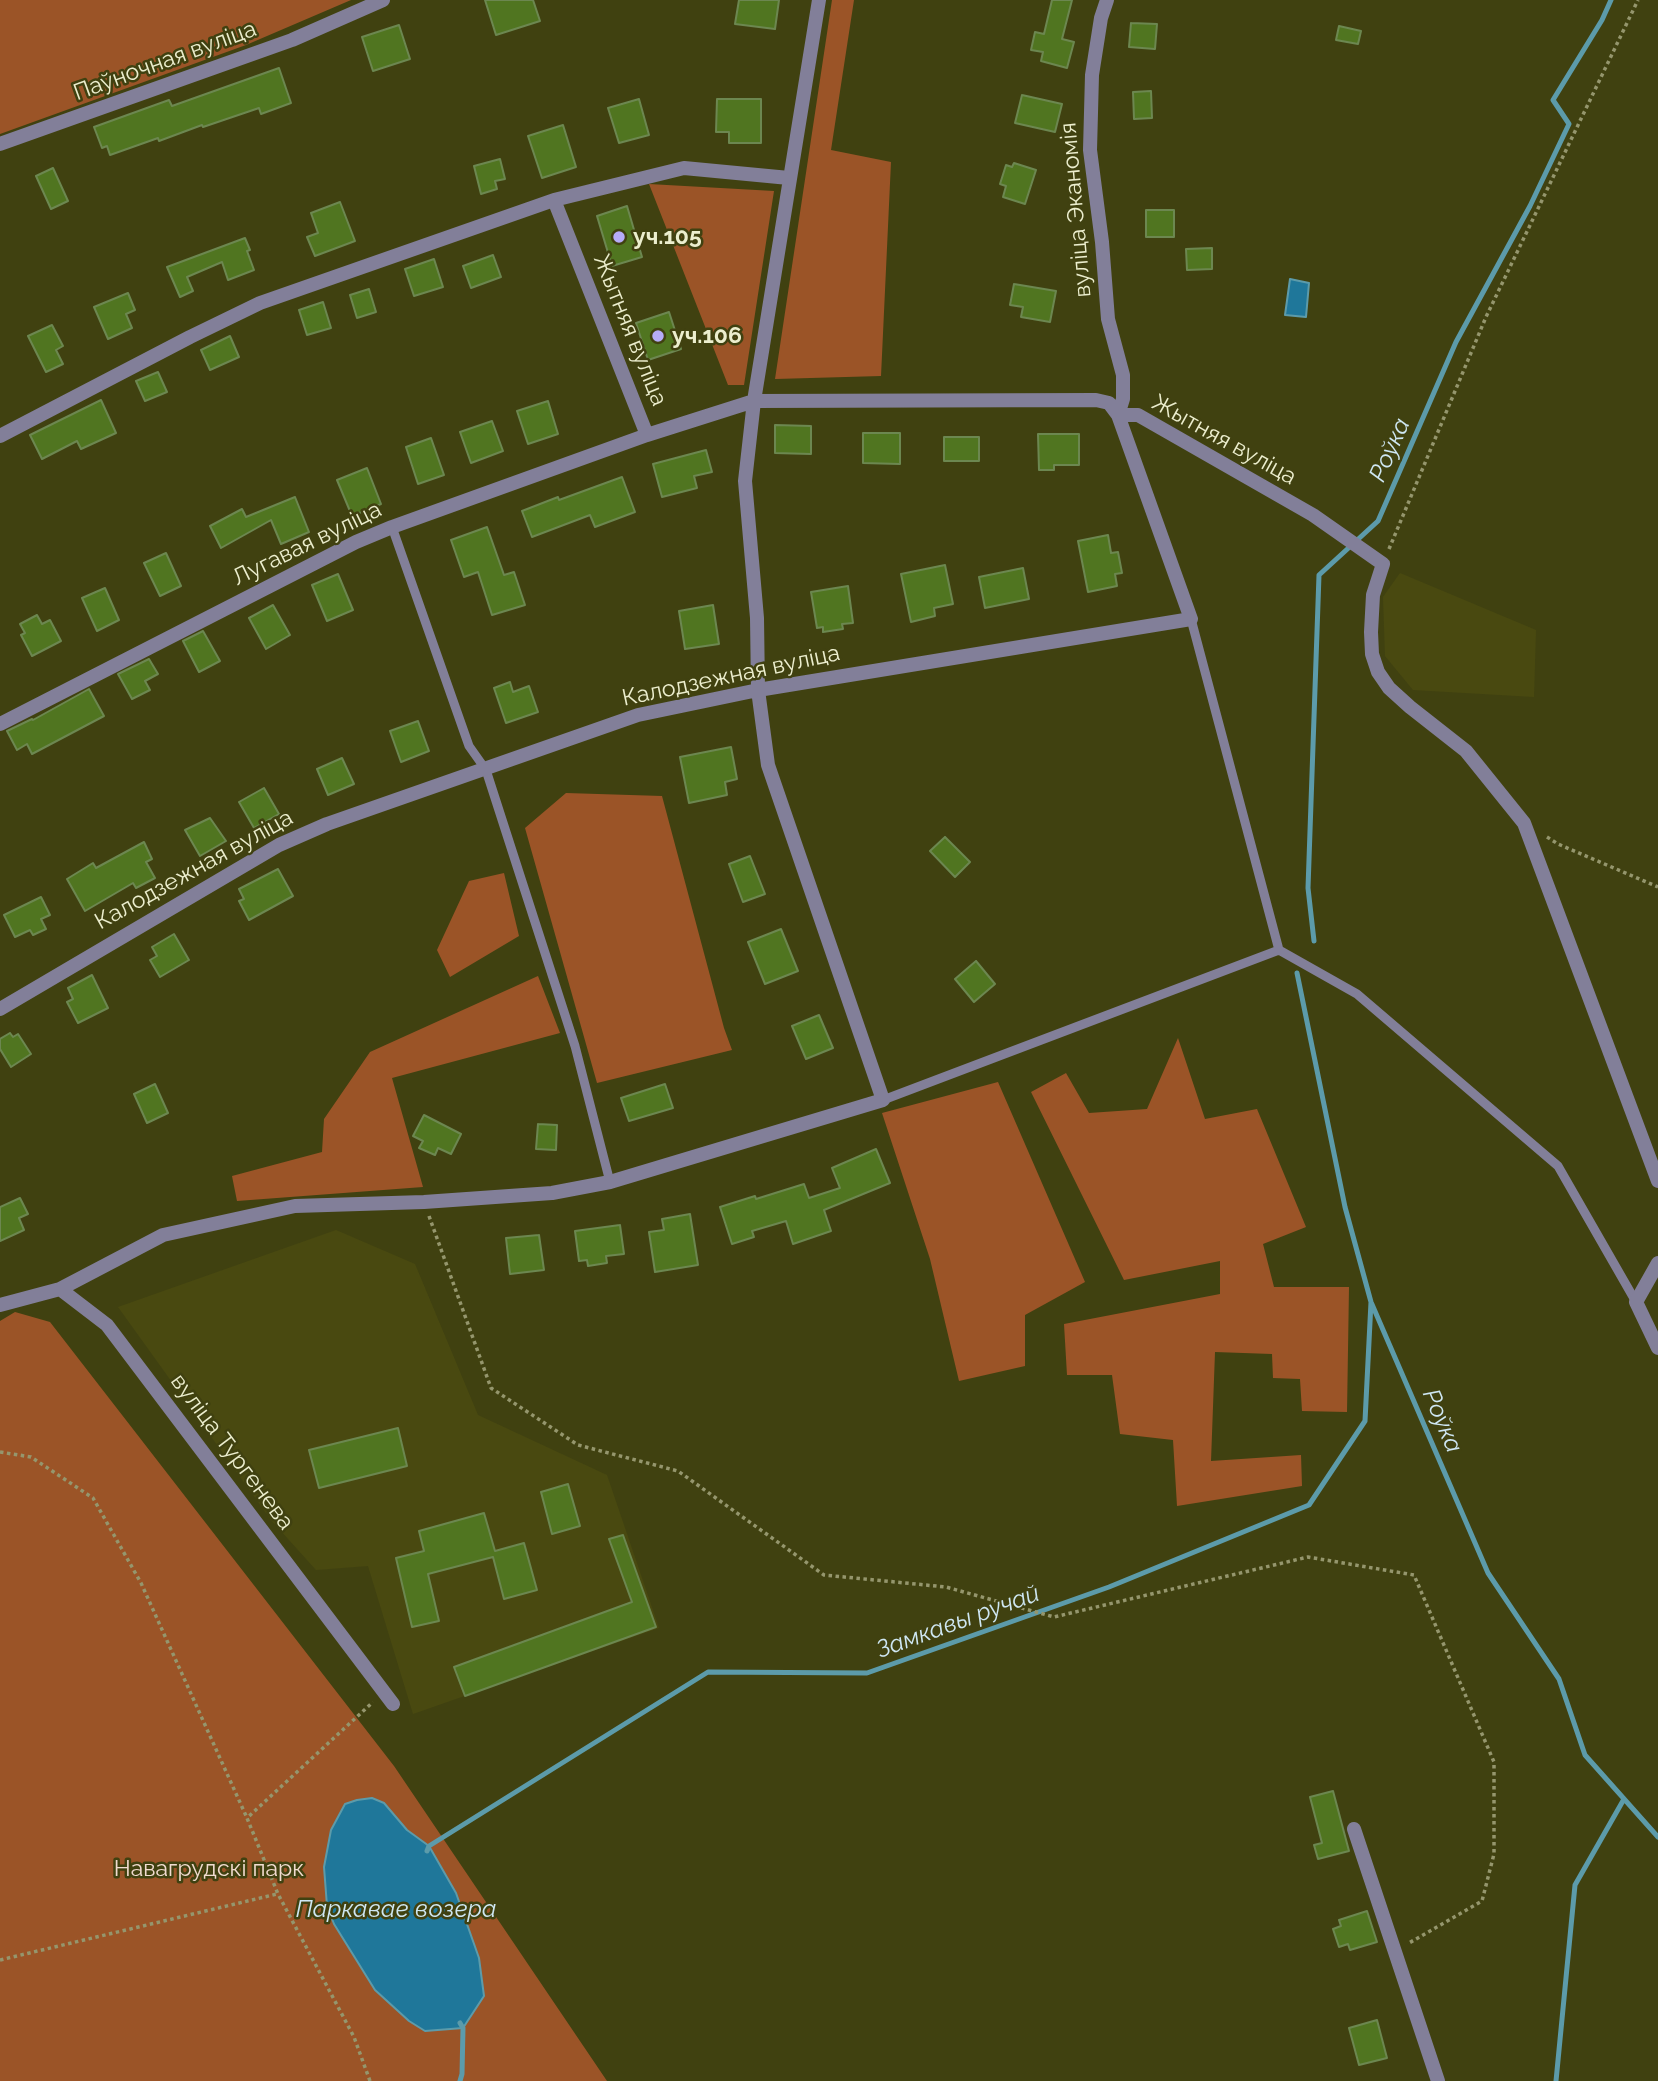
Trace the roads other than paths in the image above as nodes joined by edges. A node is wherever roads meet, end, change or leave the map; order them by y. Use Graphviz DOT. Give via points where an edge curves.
graph roads {
  1 [pos="383,0"];
  2 [pos="819,0"];
  3 [pos="1107,0"];
  4 [pos="0,144"];
  5 [pos="789,178"];
  6 [pos="554,200"];
  7 [pos="754,401"];
  8 [pos="1118,415"];
  9 [pos="648,435"];
  10 [pos="0,436"];
  11 [pos="392,527"];
  12 [pos="1191,619"];
  13 [pos="758,690"];
  14 [pos="0,724"];
  15 [pos="486,770"];
  16 [pos="1279,950"];
  17 [pos="0,1009"];
  18 [pos="883,1100"];
  19 [pos="1658,1181"];
  20 [pos="610,1182"];
  21 [pos="1658,1263"];
  22 [pos="60,1289"];
  23 [pos="1636,1302"];
  24 [pos="0,1305"];
  25 [pos="1658,1348"];
  26 [pos="389,1698"];
  27 [pos="1354,1829"];
  28 [pos="1438,2081"];
  1 -- 4 [label="street, Паўночная вуліца" via="292,40"];
  2 -- 5 [label="street"];
  3 -- 8 [label="street, вуліца Эканомія" via="1092,75 1090,150 1108,319 1123,375"];
  5 -- 6 [label="street" via="684,167"];
  5 -- 7 [label="street"];
  6 -- 9 [label="street, Жытняя вуліца"];
  6 -- 10 [label="street" via="260,303"];
  7 -- 8 [label="street, Жытняя вуліца" via="1096,400 1109,402"];
  7 -- 9 [label="street, Жытняя вуліца"];
  7 -- 13 [label="street" via="745,481"];
  8 -- 12 [label="street"];
  8 -- 19 [label="street, Жытняя вуліца" via="1139,415 1313,515 1383,564 1373,595 1372,654 1378,672 1410,707 1466,751 1524,823"];
  9 -- 11 [label="street, Лугавая вуліца"];
  11 -- 14 [label="street, Лугавая вуліца"];
  11 -- 15 [label="lane" via="469,746"];
  12 -- 13 [label="street, Калодзежная вуліца"];
  12 -- 16 [label="lane"];
  13 -- 15 [label="street, Калодзежная вуліца" via="638,715"];
  13 -- 18 [label="street" via="768,765"];
  15 -- 17 [label="street, Калодзежная вуліца" via="279,845"];
  15 -- 20 [label="lane" via="575,1046"];
  16 -- 18 [label="lane"];
  16 -- 23 [label="lane" via="1357,994 1558,1166"];
  18 -- 20 [label="street"];
  20 -- 22 [label="street" via="552,1193 295,1206 163,1235"];
  21 -- 23 [label="street"];
  22 -- 24 [label="street"];
  22 -- 26 [label="street, вуліца Тургенева" via="107,1325"];
  23 -- 25 [label="street"];
  27 -- 28 [label="street"];
}
